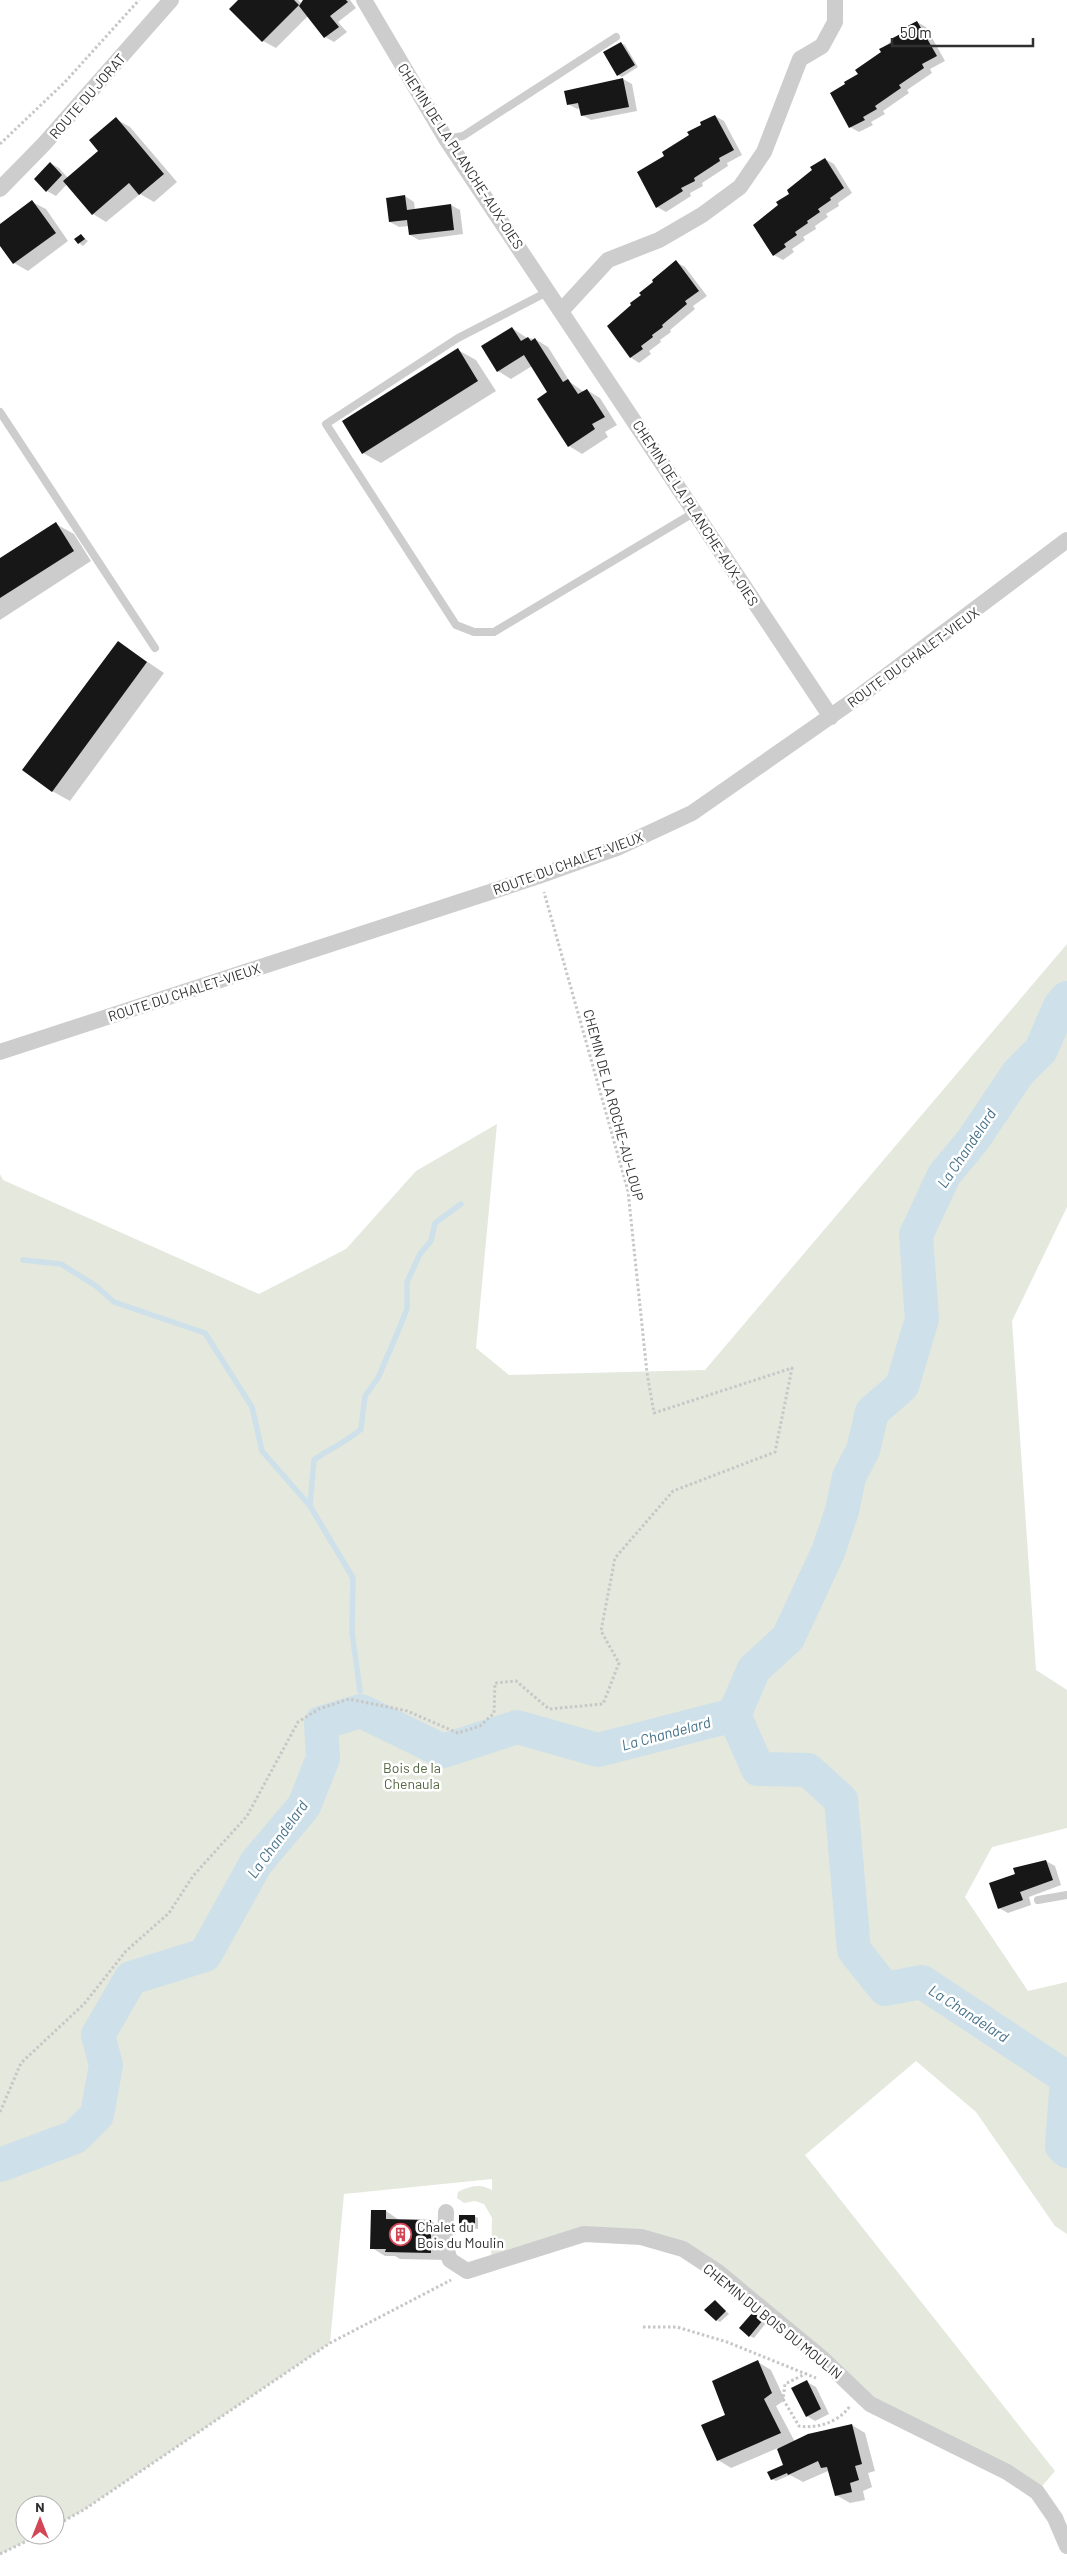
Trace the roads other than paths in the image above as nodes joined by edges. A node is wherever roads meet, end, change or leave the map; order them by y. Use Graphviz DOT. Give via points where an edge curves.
graph roads {
  1 [pos="171,0"];
  2 [pos="364,0"];
  3 [pos="835,0"];
  4 [pos="616,37"];
  5 [pos="446,138"];
  6 [pos="0,189"];
  7 [pos="549,291"];
  8 [pos="562,310"];
  9 [pos="0,412"];
  10 [pos="696,511"];
  11 [pos="1067,540"];
  12 [pos="155,648"];
  13 [pos="830,717"];
  14 [pos="0,1052"];
  15 [pos="1067,1895"];
  16 [pos="1038,1900"];
  17 [pos="446,2212"];
  18 [pos="1067,2546"];
  1 -- 6 [label="street, ROUTE DU JORAT"];
  2 -- 5 [label="street, CHEMIN DE LA PLANCHE-AUX-OIES"];
  3 -- 8 [label="street" via="835,22 822,46 800,59 764,152 740,187 660,240 608,260"];
  4 -- 5 [label="lane" via="463,136"];
  5 -- 7 [label="street, CHEMIN DE LA PLANCHE-AUX-OIES"];
  7 -- 8 [label="street, CHEMIN DE LA PLANCHE-AUX-OIES"];
  7 -- 10 [label="lane" via="458,338 326,424 456,624 474,632 494,632"];
  8 -- 10 [label="street, CHEMIN DE LA PLANCHE-AUX-OIES"];
  9 -- 12 [label="lane"];
  10 -- 13 [label="street, CHEMIN DE LA PLANCHE-AUX-OIES"];
  11 -- 13 [label="street, ROUTE DU CHALET-VIEUX"];
  13 -- 14 [label="street, ROUTE DU CHALET-VIEUX" via="692,813 617,848"];
  15 -- 16 [label="lane"];
  17 -- 18 [label="street, CHEMIN DU BOIS DU MOULIN" via="446,2245 450,2260 467,2272 584,2234 641,2237 683,2249 718,2272 778,2321 870,2404 1007,2472 1037,2492"];
}
